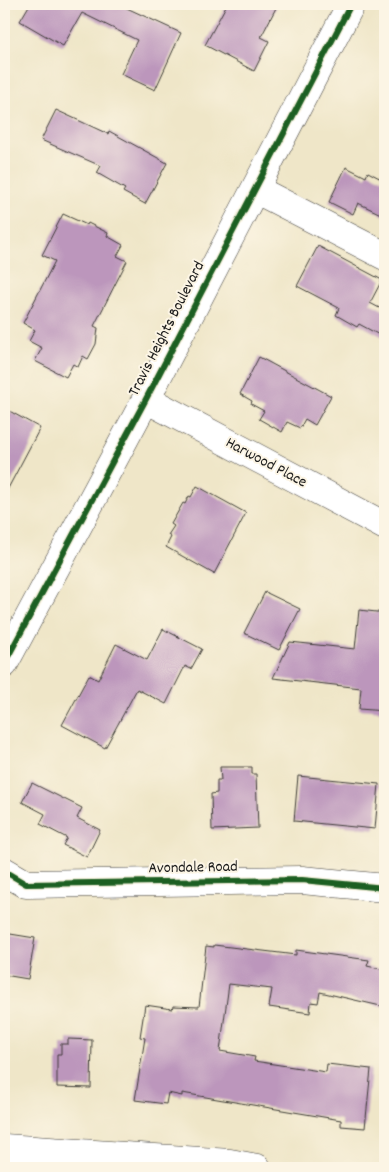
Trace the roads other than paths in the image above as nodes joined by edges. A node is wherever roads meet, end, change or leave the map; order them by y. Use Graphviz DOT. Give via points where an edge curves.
graph roads {
  1 [pos="350,4"];
  2 [pos="255,189"];
  3 [pos="385,256"];
  4 [pos="146,399"];
  5 [pos="385,526"];
  6 [pos="4,664"];
  7 [pos="4,871"];
  8 [pos="385,888"];
  9 [pos="4,1148"];
  10 [pos="257,1168"];
  1 -- 2 [label="street, Travis Heights Boulevard"];
  2 -- 3 [label="street"];
  2 -- 4 [label="street, Travis Heights Boulevard"];
  4 -- 5 [label="street, Harwood Place"];
  4 -- 6 [label="street, Travis Heights Boulevard"];
  7 -- 8 [label="street, Avondale Road" via="26,884 302,880"];
  9 -- 10 [label="street" via="230,1163"];
}
